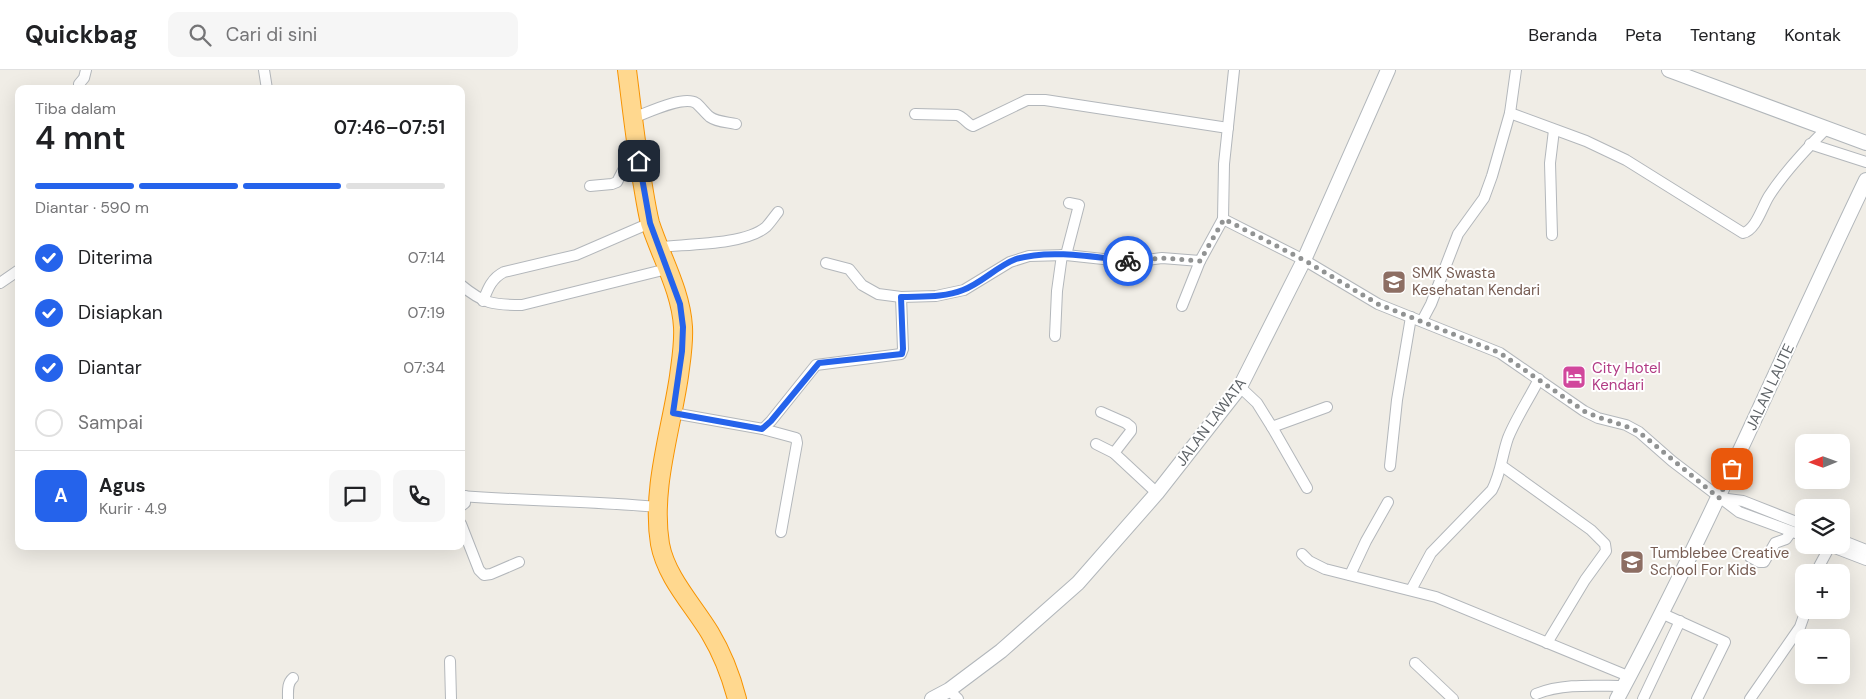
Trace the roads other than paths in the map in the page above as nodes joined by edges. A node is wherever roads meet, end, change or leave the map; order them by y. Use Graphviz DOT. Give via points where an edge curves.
graph roads {
  1 [pos="86,70"];
  2 [pos="264,70"];
  3 [pos="626,70"];
  4 [pos="1234,70"];
  5 [pos="1388,70"];
  6 [pos="1516,70"];
  7 [pos="1669,70"];
  8 [pos="79,85"];
  9 [pos="266,85"];
  10 [pos="1510,113"];
  11 [pos="915,114"];
  12 [pos="633,118"];
  13 [pos="736,124"];
  14 [pos="1228,128"];
  15 [pos="1827,128"];
  16 [pos="1554,130"];
  17 [pos="1866,143"];
  18 [pos="636,144"];
  19 [pos="1810,144"];
  20 [pos="1866,162"];
  21 [pos="1866,180"];
  22 [pos="590,186"];
  23 [pos="1069,203"];
  24 [pos="778,212"];
  25 [pos="1224,219"];
  26 [pos="650,223"];
  27 [pos="1552,235"];
  28 [pos="660,246"];
  29 [pos="1064,255"];
  30 [pos="1304,260"];
  31 [pos="1200,261"];
  32 [pos="826,263"];
  33 [pos="667,269"];
  34 [pos="15,273"];
  35 [pos="0,283"];
  36 [pos="465,287"];
  37 [pos="901,297"];
  38 [pos="483,301"];
  39 [pos="1182,306"];
  40 [pos="1411,317"];
  41 [pos="1422,320"];
  42 [pos="1055,336"];
  43 [pos="1539,380"];
  44 [pos="1240,387"];
  45 [pos="1327,407"];
  46 [pos="1101,412"];
  47 [pos="673,413"];
  48 [pos="1272,427"];
  49 [pos="762,429"];
  50 [pos="1096,444"];
  51 [pos="1114,454"];
  52 [pos="1390,466"];
  53 [pos="1502,466"];
  54 [pos="1307,488"];
  55 [pos="1157,493"];
  56 [pos="1719,498"];
  57 [pos="465,499"];
  58 [pos="1388,502"];
  59 [pos="658,506"];
  60 [pos="1795,521"];
  61 [pos="781,532"];
  62 [pos="1791,532"];
  63 [pos="1795,533"];
  64 [pos="465,534"];
  65 [pos="1850,544"];
  66 [pos="1866,550"];
  67 [pos="1302,554"];
  68 [pos="1850,554"];
  69 [pos="1750,557"];
  70 [pos="1866,560"];
  71 [pos="519,562"];
  72 [pos="1350,575"];
  73 [pos="1411,590"];
  74 [pos="1658,618"];
  75 [pos="1803,619"];
  76 [pos="1680,621"];
  77 [pos="1675,632"];
  78 [pos="1547,643"];
  79 [pos="450,661"];
  80 [pos="1415,663"];
  81 [pos="293,678"];
  82 [pos="1626,681"];
  83 [pos="954,694"];
  84 [pos="1536,694"];
  85 [pos="288,699"];
  86 [pos="451,699"];
  87 [pos="737,699"];
  88 [pos="932,699"];
  89 [pos="1453,699"];
  90 [pos="1617,699"];
  91 [pos="1643,699"];
  92 [pos="1697,699"];
  93 [pos="1750,699"];
  1 -- 8 [label="street"];
  2 -- 9 [label="street"];
  3 -- 12 [label="highway"];
  4 -- 14 [label="street"];
  5 -- 30 [label="street, JALAN LAWATA"];
  6 -- 10 [label="street"];
  7 -- 15 [label="street"];
  10 -- 16 [label="street"];
  10 -- 41 [label="street" via="1484,198 1458,234 1434,298"];
  11 -- 14 [label="street" via="957,115 973,126 1027,100 1046,100"];
  12 -- 13 [label="street" via="668,104 689,100 718,121"];
  12 -- 18 [label="highway"];
  14 -- 25 [label="street"];
  15 -- 17 [label="street"];
  15 -- 19 [label="street"];
  16 -- 19 [label="street" via="1626,160 1743,234 1751,230 1769,197"];
  16 -- 27 [label="street" via="1550,172"];
  18 -- 22 [label="street" via="618,182"];
  18 -- 26 [label="highway"];
  19 -- 20 [label="street"];
  21 -- 56 [label="street, JALAN LAUTE"];
  23 -- 29 [label="street" via="1079,205"];
  24 -- 28 [label="street" via="766,227 752,236"];
  25 -- 30 [label="street"];
  25 -- 31 [label="street"];
  26 -- 28 [label="highway"];
  26 -- 38 [label="street" via="576,255 504,272 491,282"];
  28 -- 33 [label="highway"];
  29 -- 31 [label="street" via="1131,262 1162,258"];
  29 -- 37 [label="street" via="1017,259 964,290 950,294"];
  29 -- 42 [label="street" via="1058,281"];
  30 -- 40 [label="street" via="1378,304"];
  30 -- 44 [label="street, JALAN LAWATA"];
  31 -- 39 [label="street"];
  32 -- 37 [label="street" via="849,268 862,285 878,294"];
  33 -- 38 [label="street" via="522,305"];
  33 -- 47 [label="highway" via="680,304 683,327"];
  34 -- 35 [label="street"];
  36 -- 38 [label="street"];
  37 -- 49 [label="street" via="902,354 819,363"];
  40 -- 41 [label="street"];
  40 -- 52 [label="street"];
  41 -- 43 [label="street" via="1500,353"];
  43 -- 53 [label="street" via="1513,426"];
  43 -- 56 [label="street" via="1584,411 1639,432"];
  44 -- 48 [label="street" via="1257,403"];
  44 -- 55 [label="street, JALAN LAWATA"];
  45 -- 48 [label="street"];
  46 -- 51 [label="street" via="1131,427"];
  47 -- 49 [label="street"];
  47 -- 59 [label="highway"];
  48 -- 54 [label="street"];
  49 -- 61 [label="street" via="796,438 797,443"];
  50 -- 51 [label="street"];
  51 -- 55 [label="street"];
  53 -- 73 [label="street" via="1492,490 1431,553"];
  53 -- 78 [label="street" via="1591,530 1605,544 1606,551"];
  55 -- 83 [label="street, JALAN LAWATA" via="1078,583"];
  56 -- 60 [label="street" via="1743,501"];
  56 -- 62 [label="street" via="1739,512"];
  56 -- 74 [label="street, JALAN LAUTE"];
  57 -- 59 [label="street"];
  58 -- 72 [label="street"];
  59 -- 87 [label="highway" via="663,556 714,641"];
  62 -- 63 [label="street"];
  62 -- 69 [label="street" via="1786,539 1774,543 1764,562"];
  64 -- 71 [label="street" via="484,575"];
  65 -- 66 [label="street"];
  67 -- 72 [label="street" via="1317,566"];
  68 -- 70 [label="street"];
  72 -- 73 [label="street"];
  73 -- 78 [label="street" via="1436,597"];
  74 -- 76 [label="street"];
  74 -- 77 [label="street"];
  74 -- 82 [label="street, JALAN LAUTE"];
  75 -- 93 [label="street"];
  76 -- 77 [label="street"];
  76 -- 92 [label="street" via="1725,642"];
  77 -- 91 [label="street"];
  78 -- 82 [label="street"];
  79 -- 86 [label="street"];
  80 -- 89 [label="street"];
  81 -- 85 [label="street" via="288,687"];
  82 -- 84 [label="street" via="1560,688"];
  82 -- 90 [label="street, JALAN LAUTE"];
  83 -- 88 [label="street, JALAN LAWATA"];
}
